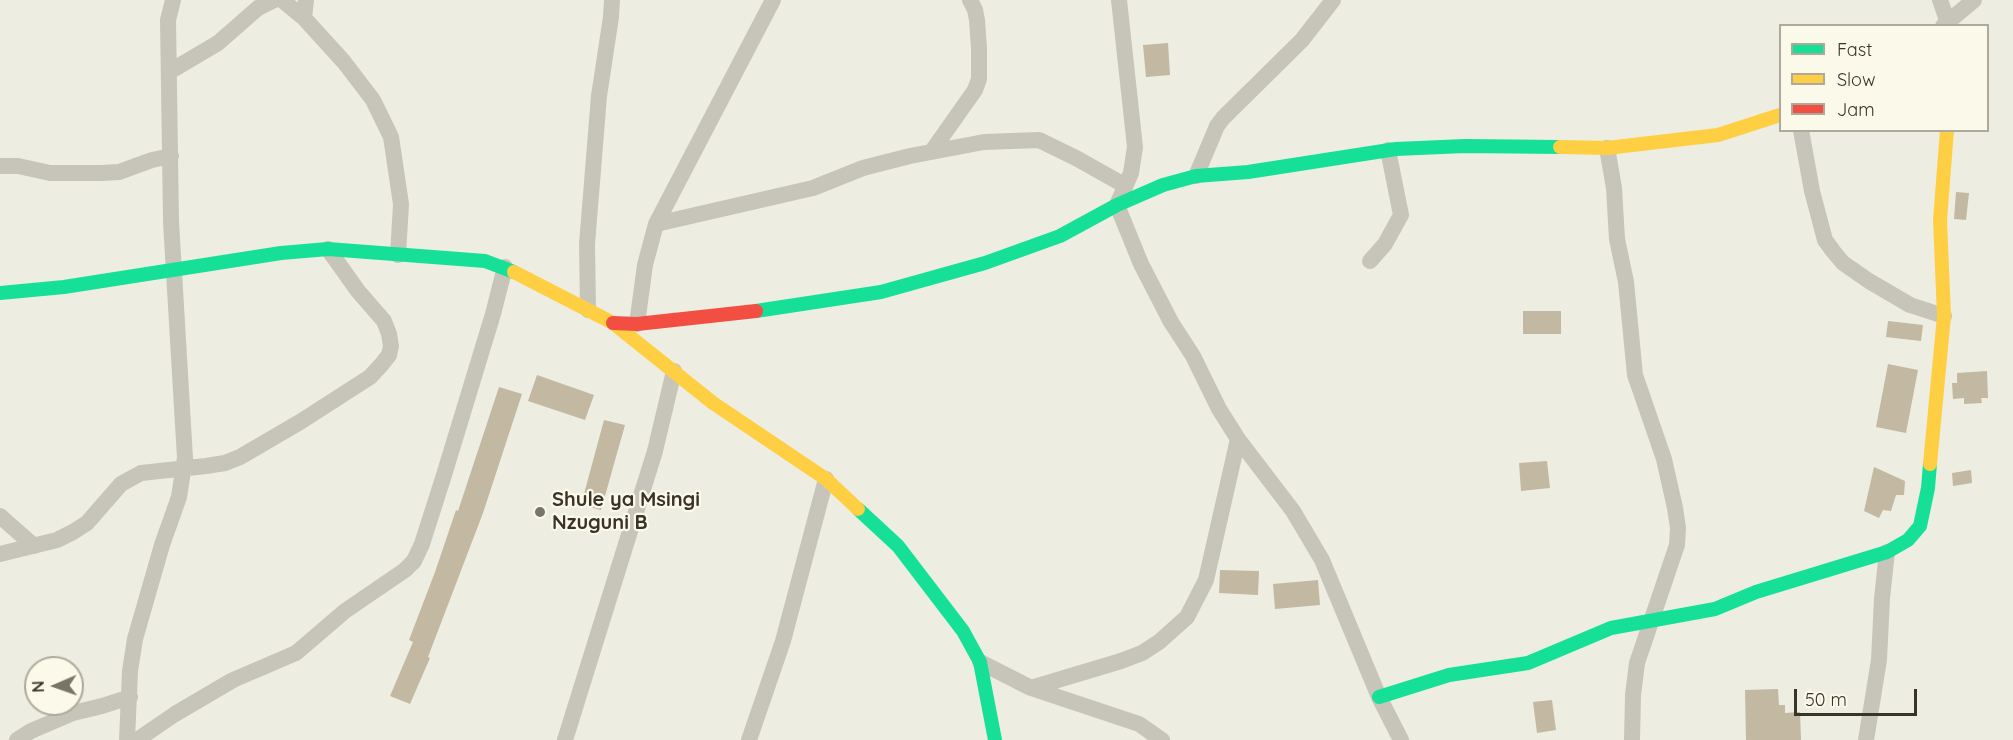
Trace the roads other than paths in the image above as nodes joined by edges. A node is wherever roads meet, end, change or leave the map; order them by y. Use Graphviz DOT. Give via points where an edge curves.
graph roads {
  1 [pos="173,0"];
  2 [pos="274,0"];
  3 [pos="282,0"];
  4 [pos="306,0"];
  5 [pos="612,0"];
  6 [pos="773,0"];
  7 [pos="970,0"];
  8 [pos="1119,0"];
  9 [pos="1333,0"];
  10 [pos="1940,0"];
  11 [pos="1974,0"];
  12 [pos="304,18"];
  13 [pos="1947,24"];
  14 [pos="169,72"];
  15 [pos="1779,115"];
  16 [pos="1801,132"];
  17 [pos="1947,132"];
  18 [pos="1607,148"];
  19 [pos="1388,150"];
  20 [pos="932,152"];
  21 [pos="171,156"];
  22 [pos="0,166"];
  23 [pos="1196,176"];
  24 [pos="1124,185"];
  25 [pos="1117,205"];
  26 [pos="656,224"];
  27 [pos="328,249"];
  28 [pos="398,255"];
  29 [pos="1370,261"];
  30 [pos="505,267"];
  31 [pos="176,270"];
  32 [pos="0,292"];
  33 [pos="588,310"];
  34 [pos="1944,316"];
  35 [pos="613,323"];
  36 [pos="637,324"];
  37 [pos="674,371"];
  38 [pos="1238,439"];
  39 [pos="184,468"];
  40 [pos="826,479"];
  41 [pos="0,516"];
  42 [pos="34,546"];
  43 [pos="1887,552"];
  44 [pos="0,554"];
  45 [pos="1652,622"];
  46 [pos="980,662"];
  47 [pos="1031,688"];
  48 [pos="130,697"];
  49 [pos="1379,697"];
  50 [pos="17,740"];
  51 [pos="127,740"];
  52 [pos="137,740"];
  53 [pos="565,740"];
  54 [pos="749,740"];
  55 [pos="995,740"];
  56 [pos="1162,740"];
  57 [pos="1401,740"];
  58 [pos="1632,740"];
  59 [pos="1866,740"];
  1 -- 14 [label="street" via="168,20"];
  2 -- 14 [label="street" via="258,8 218,43"];
  3 -- 12 [label="street"];
  4 -- 12 [label="street"];
  5 -- 33 [label="street" via="599,96 587,244"];
  6 -- 26 [label="street"];
  7 -- 20 [label="street" via="977,20 979,78 975,90"];
  8 -- 24 [label="street" via="1135,147 1131,173"];
  9 -- 23 [label="street" via="1302,40 1223,118"];
  10 -- 13 [label="street"];
  11 -- 13 [label="street"];
  12 -- 28 [label="street" via="373,100 391,137 401,204"];
  14 -- 21 [label="street"];
  15 -- 18 [label="street" via="1718,135"];
  16 -- 34 [label="street" via="1812,191 1833,251 1869,281 1910,305"];
  17 -- 34 [label="street" via="1940,220"];
  18 -- 19 [label="street" via="1465,146"];
  18 -- 45 [label="street" via="1635,375 1664,459 1678,528 1677,545"];
  19 -- 23 [label="street" via="1248,172"];
  19 -- 29 [label="street" via="1401,215"];
  20 -- 24 [label="street" via="984,142 1039,140"];
  20 -- 26 [label="street" via="863,168 813,188"];
  21 -- 22 [label="street" via="119,172 50,173"];
  21 -- 31 [label="street"];
  23 -- 25 [label="street"];
  24 -- 25 [label="street"];
  25 -- 36 [label="street" via="1060,236 985,263 881,292 787,308"];
  25 -- 38 [label="street" via="1141,264"];
  26 -- 36 [label="street" via="645,265"];
  27 -- 28 [label="street"];
  27 -- 31 [label="street"];
  27 -- 39 [label="street" via="384,321 391,346 389,355 370,377 240,457"];
  28 -- 30 [label="street" via="484,261"];
  30 -- 33 [label="street"];
  30 -- 52 [label="street" via="494,314 414,561 296,653 233,680"];
  31 -- 32 [label="street" via="42,290"];
  31 -- 39 [label="street"];
  33 -- 35 [label="street"];
  34 -- 43 [label="street" via="1928,488 1920,526 1908,540"];
  35 -- 36 [label="street"];
  35 -- 37 [label="street"];
  37 -- 40 [label="street" via="713,403"];
  37 -- 53 [label="street" via="655,451"];
  38 -- 47 [label="street" via="1206,580 1187,617 1142,653"];
  38 -- 49 [label="street" via="1293,511 1322,560"];
  39 -- 42 [label="street" via="128,478 87,523 57,540"];
  39 -- 48 [label="street" via="179,497 135,639"];
  40 -- 46 [label="street" via="898,546 963,631"];
  40 -- 54 [label="street" via="783,641"];
  41 -- 42 [label="street"];
  42 -- 44 [label="street"];
  43 -- 45 [label="street" via="1756,592 1716,609"];
  43 -- 59 [label="street" via="1879,660"];
  45 -- 49 [label="street" via="1611,628 1528,663 1449,675"];
  45 -- 58 [label="street" via="1637,663"];
  46 -- 47 [label="street"];
  46 -- 55 [label="street"];
  47 -- 56 [label="street" via="1139,724"];
  48 -- 50 [label="street" via="73,713"];
  48 -- 51 [label="street"];
  49 -- 57 [label="street"];
}
